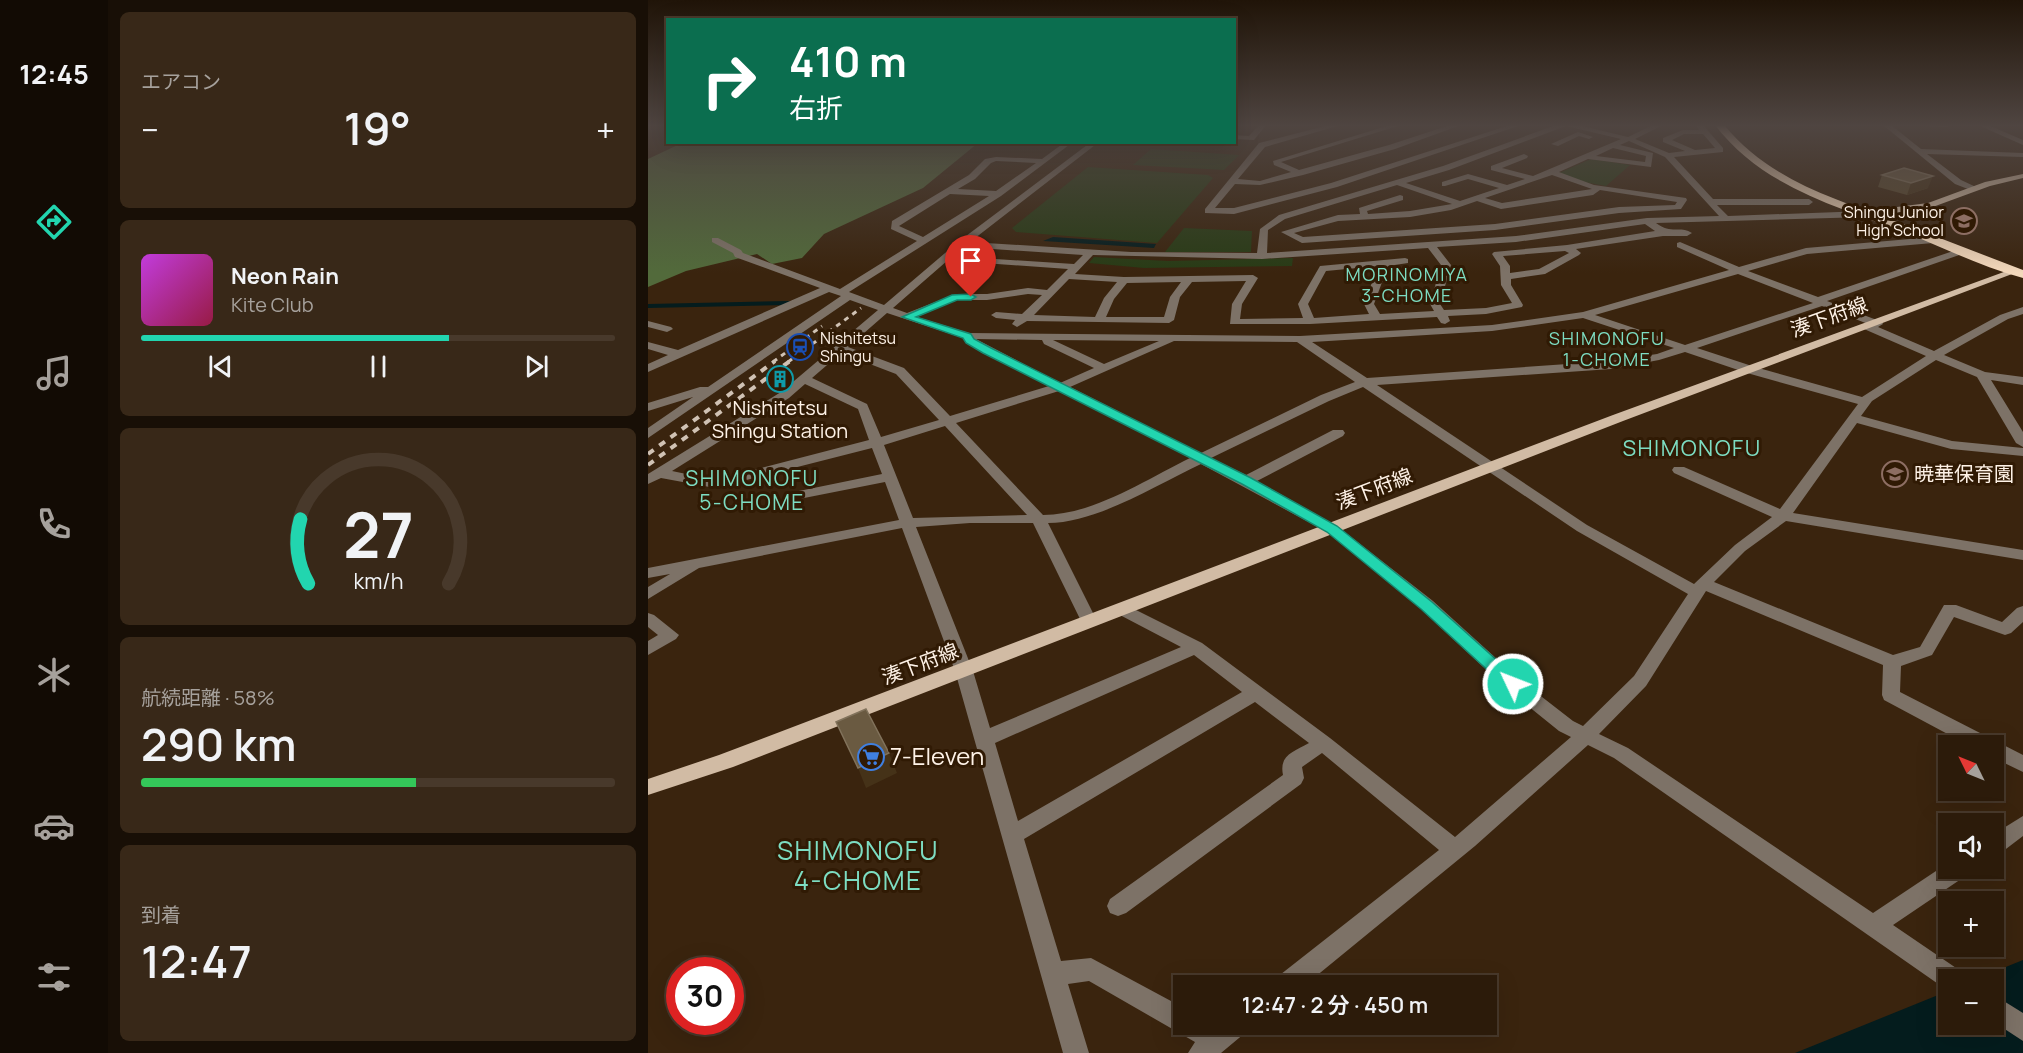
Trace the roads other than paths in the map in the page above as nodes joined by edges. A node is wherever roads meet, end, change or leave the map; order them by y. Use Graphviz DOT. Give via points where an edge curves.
graph roads {
  1 [pos="975,174"];
  2 [pos="1026,174"];
  3 [pos="1053,174"];
  4 [pos="1237,174"];
  5 [pos="1292,174"];
  6 [pos="1306,174"];
  7 [pos="1368,174"];
  8 [pos="1427,174"];
  9 [pos="1516,174"];
  10 [pos="1545,174"];
  11 [pos="1558,174"];
  12 [pos="1686,174"];
  13 [pos="1775,174"];
  14 [pos="1948,174"];
  15 [pos="2023,176"];
  16 [pos="1533,179"];
  17 [pos="1231,181"];
  18 [pos="1399,183"];
  19 [pos="1445,184"];
  20 [pos="1334,185"];
  21 [pos="1599,187"];
  22 [pos="1507,188"];
  23 [pos="1973,189"];
  24 [pos="949,191"];
  25 [pos="998,194"];
  26 [pos="1359,195"];
  27 [pos="1400,198"];
  28 [pos="1478,198"];
  29 [pos="1711,202"];
  30 [pos="1809,202"];
  31 [pos="1461,204"];
  32 [pos="1866,214"];
  33 [pos="1365,216"];
  34 [pos="1725,218"];
  35 [pos="1647,221"];
  36 [pos="1501,226"];
  37 [pos="1664,233"];
  38 [pos="1687,233"];
  39 [pos="1516,239"];
  40 [pos="715,240"];
  41 [pos="1933,240"];
  42 [pos="924,241"];
  43 [pos="961,244"];
  44 [pos="1680,245"];
  45 [pos="1431,246"];
  46 [pos="1567,248"];
  47 [pos="1962,251"];
  48 [pos="1090,253"];
  49 [pos="1262,256"];
  50 [pos="983,260"];
  51 [pos="1405,261"];
  52 [pos="1384,263"];
  53 [pos="1737,270"];
  54 [pos="1071,272"];
  55 [pos="2019,273"];
  56 [pos="1505,277"];
  57 [pos="1189,279"];
  58 [pos="1124,280"];
  59 [pos="829,288"];
  60 [pos="1049,293"];
  61 [pos="845,294"];
  62 [pos="1820,302"];
  63 [pos="885,309"];
  64 [pos="2023,310"];
  65 [pos="1441,314"];
  66 [pos="996,315"];
  67 [pos="1584,315"];
  68 [pos="907,317"];
  69 [pos="1376,317"];
  70 [pos="1024,318"];
  71 [pos="1100,320"];
  72 [pos="1310,321"];
  73 [pos="648,324"];
  74 [pos="1873,326"];
  75 [pos="667,329"];
  76 [pos="1449,329"];
  77 [pos="968,336"];
  78 [pos="1004,336"];
  79 [pos="1046,337"];
  80 [pos="1175,338"];
  81 [pos="1300,339"];
  82 [pos="648,345"];
  83 [pos="840,348"];
  84 [pos="1687,349"];
  85 [pos="678,354"];
  86 [pos="1935,355"];
  87 [pos="648,368"];
  88 [pos="1103,368"];
  89 [pos="1751,370"];
  90 [pos="1982,375"];
  91 [pos="805,379"];
  92 [pos="2023,381"];
  93 [pos="1365,382"];
  94 [pos="1060,387"];
  95 [pos="712,388"];
  96 [pos="1866,402"];
  97 [pos="648,407"];
  98 [pos="1854,418"];
  99 [pos="948,422"];
  100 [pos="1338,433"];
  101 [pos="648,434"];
  102 [pos="875,443"];
  103 [pos="2023,443"];
  104 [pos="2023,452"];
  105 [pos="1201,459"];
  106 [pos="1489,468"];
  107 [pos="1679,470"];
  108 [pos="654,476"];
  109 [pos="888,477"];
  110 [pos="1246,481"];
  111 [pos="794,496"];
  112 [pos="1783,516"];
  113 [pos="1037,517"];
  114 [pos="906,523"];
  115 [pos="1332,529"];
  116 [pos="2023,555"];
  117 [pos="698,564"];
  118 [pos="648,573"];
  119 [pos="1700,588"];
  120 [pos="648,594"];
  121 [pos="1124,610"];
  122 [pos="2023,612"];
  123 [pos="648,619"];
  124 [pos="1089,621"];
  125 [pos="1197,647"];
  126 [pos="648,649"];
  127 [pos="1892,662"];
  128 [pos="964,671"];
  129 [pos="1256,693"];
  130 [pos="1967,735"];
  131 [pos="1584,736"];
  132 [pos="984,739"];
  133 [pos="1323,743"];
  134 [pos="2004,754"];
  135 [pos="2023,764"];
  136 [pos="648,787"];
  137 [pos="2023,825"];
  138 [pos="1012,835"];
  139 [pos="2004,838"];
  140 [pos="1455,850"];
  141 [pos="1943,879"];
  142 [pos="1118,906"];
  143 [pos="1874,925"];
  144 [pos="1938,969"];
  145 [pos="1053,974"];
  146 [pos="1299,975"];
  147 [pos="2004,1014"];
  148 [pos="1173,1016"];
  149 [pos="2023,1028"];
  150 [pos="1198,1035"];
  151 [pos="1223,1035"];
  152 [pos="1209,1047"];
  153 [pos="1076,1053"];
  1 -- 24 [label="street"];
  2 -- 25 [label="street"];
  3 -- 43 [label="street"];
  4 -- 17 [label="street"];
  5 -- 17 [label="street" via="1260,183"];
  6 -- 20 [label="street"];
  7 -- 20 [label="street"];
  8 -- 18 [label="street"];
  9 -- 16 [label="street"];
  10 -- 16 [label="street"];
  11 -- 21 [label="street"];
  12 -- 29 [label="street"];
  13 -- 32 [label="highway" via="1807,192"];
  14 -- 23 [label="street"];
  15 -- 23 [label="main road"];
  16 -- 22 [label="street"];
  17 -- 20 [label="street" via="1208,211 1234,212"];
  18 -- 26 [label="street"];
  18 -- 31 [label="street"];
  19 -- 22 [label="street" via="1468,176"];
  20 -- 26 [label="street"];
  21 -- 28 [label="street" via="1593,193 1501,206"];
  21 -- 36 [label="street" via="1683,200 1678,207 1619,210"];
  22 -- 28 [label="street"];
  23 -- 32 [label="main road" via="1930,205"];
  24 -- 25 [label="street"];
  24 -- 42 [label="street" via="895,223 894,227"];
  25 -- 42 [label="street"];
  26 -- 49 [label="street" via="1274,221 1264,229"];
  27 -- 33 [label="street" via="1362,210"];
  28 -- 31 [label="street"];
  29 -- 30 [label="street"];
  29 -- 34 [label="street"];
  31 -- 33 [label="street" via="1410,214"];
  32 -- 34 [label="street"];
  32 -- 41 [label="highway"];
  33 -- 36 [label="street" via="1324,220 1287,231 1302,240"];
  34 -- 35 [label="street"];
  35 -- 37 [label="street"];
  35 -- 39 [label="street"];
  36 -- 39 [label="street"];
  37 -- 38 [label="street"];
  37 -- 46 [label="street"];
  39 -- 45 [label="street"];
  40 -- 59 [label="street" via="738,255"];
  41 -- 47 [label="highway"];
  41 -- 53 [label="street" via="1816,249"];
  42 -- 61 [label="street"];
  43 -- 48 [label="street"];
  43 -- 63 [label="street"];
  44 -- 53 [label="street"];
  45 -- 49 [label="street"];
  45 -- 65 [label="street" via="1446,265 1435,304"];
  46 -- 56 [label="street" via="1576,253 1542,272"];
  46 -- 56 [label="street" via="1497,254 1505,266"];
  47 -- 55 [label="highway"];
  47 -- 62 [label="street"];
  48 -- 49 [label="street"];
  48 -- 54 [label="street"];
  50 -- 54 [label="street"];
  51 -- 52 [label="street"];
  52 -- 69 [label="street" via="1369,304"];
  52 -- 72 [label="street" via="1323,268 1304,304"];
  53 -- 62 [label="street"];
  53 -- 67 [label="street"];
  54 -- 58 [label="street"];
  54 -- 60 [label="street"];
  55 -- 74 [label="main road, 湊下府線"];
  56 -- 65 [label="street" via="1518,305"];
  57 -- 58 [label="street"];
  57 -- 71 [label="street" via="1175,297 1169,320"];
  57 -- 72 [label="street" via="1253,278 1238,304 1234,321"];
  58 -- 71 [label="street" via="1109,298"];
  59 -- 61 [label="street"];
  59 -- 85 [label="street"];
  60 -- 68 [label="street" via="956,297"];
  60 -- 70 [label="street"];
  61 -- 63 [label="street"];
  61 -- 95 [label="street"];
  62 -- 74 [label="street"];
  62 -- 84 [label="street"];
  63 -- 68 [label="street"];
  63 -- 83 [label="street"];
  64 -- 86 [label="street"];
  65 -- 69 [label="street"];
  65 -- 76 [label="street"];
  66 -- 70 [label="street"];
  67 -- 76 [label="street" via="1492,328"];
  67 -- 84 [label="street"];
  68 -- 77 [label="street"];
  69 -- 72 [label="street"];
  70 -- 71 [label="street"];
  70 -- 78 [label="street"];
  73 -- 75 [label="street"];
  74 -- 86 [label="street"];
  74 -- 89 [label="main road, 湊下府線"];
  76 -- 81 [label="street"];
  77 -- 78 [label="street"];
  77 -- 94 [label="street" via="970,341"];
  78 -- 79 [label="street"];
  79 -- 80 [label="street"];
  79 -- 88 [label="street" via="1048,342"];
  80 -- 81 [label="street"];
  80 -- 88 [label="street"];
  81 -- 93 [label="street"];
  82 -- 85 [label="street"];
  83 -- 91 [label="street"];
  83 -- 99 [label="street" via="900,371"];
  84 -- 89 [label="street"];
  84 -- 93 [label="street" via="1611,365"];
  85 -- 87 [label="street"];
  86 -- 90 [label="street"];
  86 -- 96 [label="street"];
  88 -- 94 [label="street"];
  89 -- 96 [label="street"];
  89 -- 106 [label="main road, 湊下府線"];
  90 -- 92 [label="street"];
  90 -- 103 [label="street"];
  91 -- 102 [label="street" via="863,407"];
  91 -- 108 [label="street"];
  93 -- 105 [label="street"];
  93 -- 106 [label="street"];
  94 -- 99 [label="street"];
  94 -- 105 [label="street"];
  95 -- 97 [label="street"];
  95 -- 101 [label="street"];
  96 -- 98 [label="street"];
  98 -- 104 [label="street" via="1951,446"];
  98 -- 112 [label="street"];
  99 -- 102 [label="street"];
  99 -- 113 [label="street"];
  100 -- 110 [label="street"];
  102 -- 108 [label="street" via="715,484"];
  102 -- 109 [label="street"];
  105 -- 110 [label="street"];
  105 -- 113 [label="street" via="1090,512 1062,519"];
  106 -- 115 [label="main road, 湊下府線"];
  106 -- 119 [label="street" via="1626,554"];
  107 -- 112 [label="street"];
  109 -- 111 [label="street"];
  109 -- 114 [label="street"];
  110 -- 115 [label="street"];
  112 -- 116 [label="street"];
  112 -- 119 [label="street" via="1740,548"];
  113 -- 114 [label="street"];
  113 -- 124 [label="street"];
  114 -- 117 [label="street"];
  114 -- 128 [label="street"];
  115 -- 121 [label="main road, 湊下府線"];
  115 -- 131 [label="street" via="1427,606 1513,684"];
  117 -- 118 [label="street"];
  117 -- 120 [label="street"];
  119 -- 127 [label="street"];
  119 -- 131 [label="street" via="1640,681"];
  121 -- 124 [label="main road, 湊下府線"];
  121 -- 125 [label="street"];
  122 -- 127 [label="street" via="2005,628 1950,609 1926,651"];
  123 -- 126 [label="street" via="669,635"];
  124 -- 128 [label="main road, 湊下府線"];
  125 -- 129 [label="street"];
  125 -- 132 [label="street"];
  127 -- 130 [label="street" via="1891,695"];
  128 -- 132 [label="street"];
  128 -- 136 [label="main road, 湊下府線"];
  129 -- 133 [label="street"];
  129 -- 138 [label="street"];
  131 -- 140 [label="street"];
  131 -- 143 [label="street" via="1621,753"];
  132 -- 138 [label="street"];
  133 -- 140 [label="street"];
  133 -- 142 [label="street" via="1291,764 1294,778"];
  134 -- 135 [label="street"];
  137 -- 139 [label="street"];
  138 -- 145 [label="street"];
  140 -- 146 [label="street"];
  141 -- 143 [label="street"];
  143 -- 144 [label="street"];
  145 -- 148 [label="street" via="1091,969"];
  145 -- 153 [label="street"];
  147 -- 149 [label="street"];
  150 -- 152 [label="street"];
  151 -- 152 [label="street"];
}
